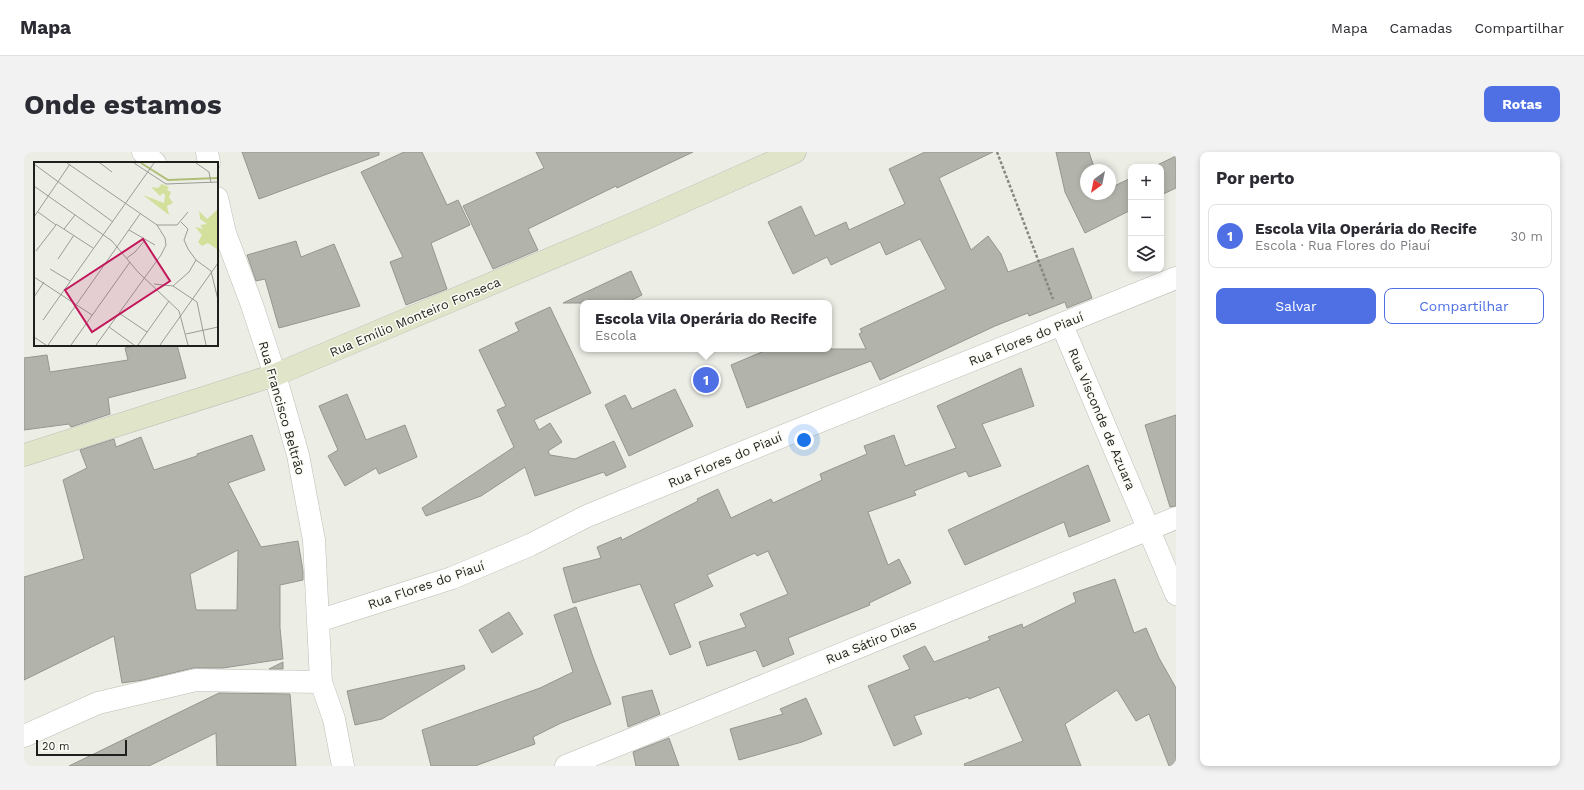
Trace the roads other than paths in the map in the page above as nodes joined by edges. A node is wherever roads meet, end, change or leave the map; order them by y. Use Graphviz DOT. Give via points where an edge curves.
graph roads {
  1 [pos="143,152"];
  2 [pos="206,152"];
  3 [pos="795,152"];
  4 [pos="767,157"];
  5 [pos="154,162"];
  6 [pos="209,162"];
  7 [pos="218,206"];
  8 [pos="221,229"];
  9 [pos="1176,278"];
  10 [pos="1062,325"];
  11 [pos="275,375"];
  12 [pos="24,455"];
  13 [pos="1176,518"];
  14 [pos="1148,528"];
  15 [pos="1176,594"];
  16 [pos="318,621"];
  17 [pos="321,682"];
  18 [pos="24,736"];
  19 [pos="343,766"];
  20 [pos="566,766"];
  1 -- 5 [label="street"];
  2 -- 6 [label="street"];
  3 -- 4 [label="main road, Rua Emílio Monteiro Fonseca"];
  4 -- 11 [label="main road, Rua Emílio Monteiro Fonseca" via="642,220"];
  7 -- 8 [label="street, Rua Francisco Beltrão"];
  8 -- 11 [label="street, Rua Francisco Beltrão" via="252,305"];
  9 -- 10 [label="street, Rua Flores do Piauí"];
  10 -- 14 [label="street, Rua Visconde de Azuara"];
  10 -- 16 [label="street, Rua Flores do Piauí" via="587,516 530,545 452,578"];
  11 -- 12 [label="main road, Rua Emílio Monteiro Fonseca"];
  11 -- 16 [label="street, Rua Francisco Beltrão" via="298,456 314,540"];
  13 -- 14 [label="street, Rua Sátiro Dias"];
  14 -- 15 [label="street, Rua Visconde de Azuara"];
  14 -- 20 [label="street, Rua Sátiro Dias"];
  16 -- 17 [label="street, Rua Francisco Beltrão"];
  17 -- 18 [label="street" via="196,680 98,703"];
  17 -- 19 [label="street, Rua Francisco Beltrão" via="334,719"];
}
